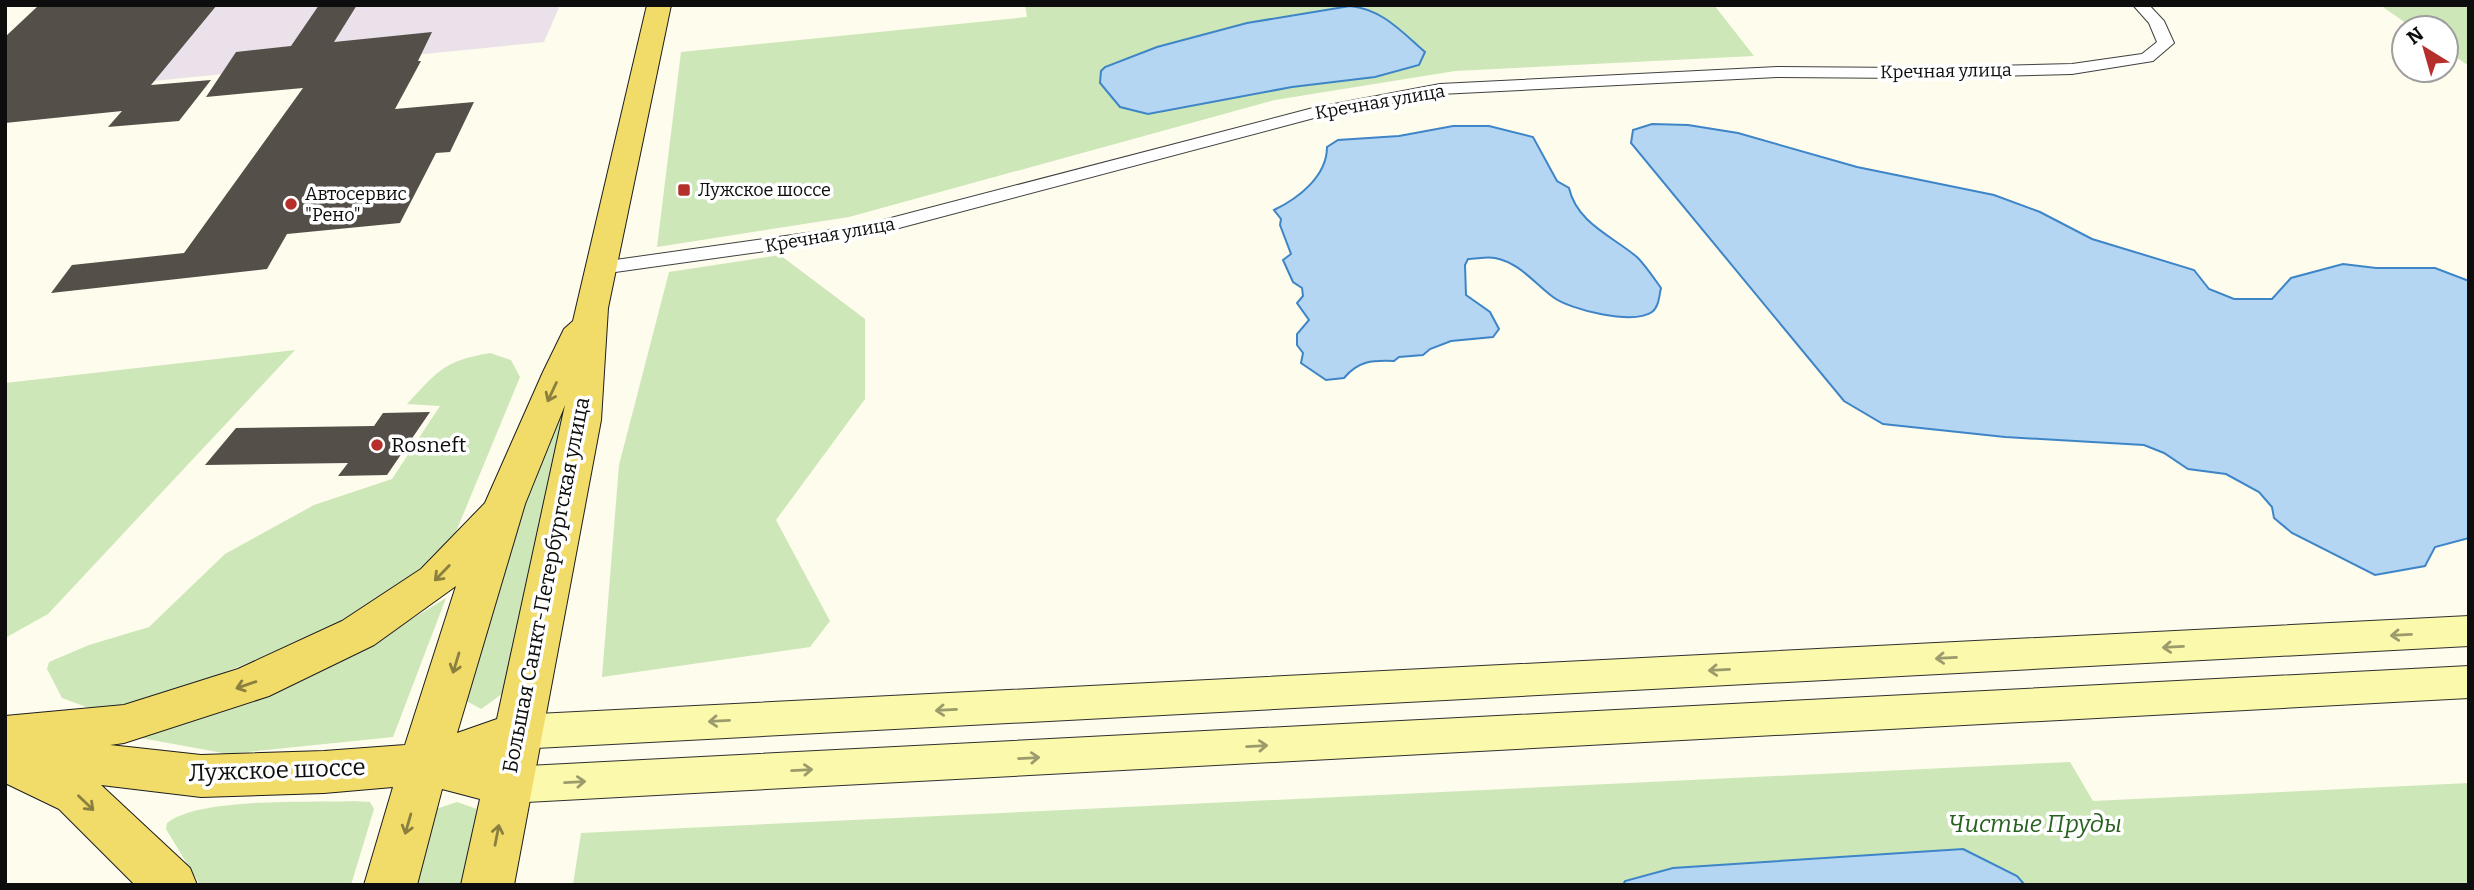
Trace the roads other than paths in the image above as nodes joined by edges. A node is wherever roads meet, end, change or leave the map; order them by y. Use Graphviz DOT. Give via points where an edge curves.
graph roads {
  1 [pos="659,5"];
  2 [pos="2140,5"];
  3 [pos="601,268"];
  4 [pos="591,308"];
  5 [pos="505,504"];
  6 [pos="2469,631"];
  7 [pos="2469,682"];
  8 [pos="517,732"];
  9 [pos="5,736"];
  10 [pos="5,747"];
  11 [pos="5,760"];
  12 [pos="425,764"];
  13 [pos="507,785"];
  14 [pos="171,885"];
  15 [pos="390,885"];
  16 [pos="487,885"];
  1 -- 3 [label="main road"];
  2 -- 3 [label="street, Кречная улица" via="2156,21 2166,43 2147,58 2072,69 1777,72 1440,89 1313,113 865,231"];
  3 -- 4 [label="main road"];
  4 -- 5 [label="main road, Большая Санкт-Петербургская улица, one-way"];
  4 -- 8 [label="main road, Большая Санкт-Петербургская улица" via="582,420"];
  5 -- 9 [label="main road, one-way" via="436,580 358,633 253,683 124,724"];
  5 -- 12 [label="main road, Большая Санкт-Петербургская улица, one-way"];
  6 -- 8 [label="main road, one-way"];
  13 -- 7 [label="main road, one-way"];
  8 -- 12 [label="main road, Лужское шоссе"];
  8 -- 13 [label="main road, Большая Санкт-Петербургская улица"];
  10 -- 12 [label="main road, Лужское шоссе" via="201,776"];
  11 -- 14 [label="main road, one-way" via="77,794"];
  12 -- 13 [label="main road, Лужское шоссе"];
  12 -- 15 [label="main road, Большая Санкт-Петербургская улица, one-way"];
  16 -- 13 [label="main road, Большая Санкт-Петербургская улица, one-way"];
}
